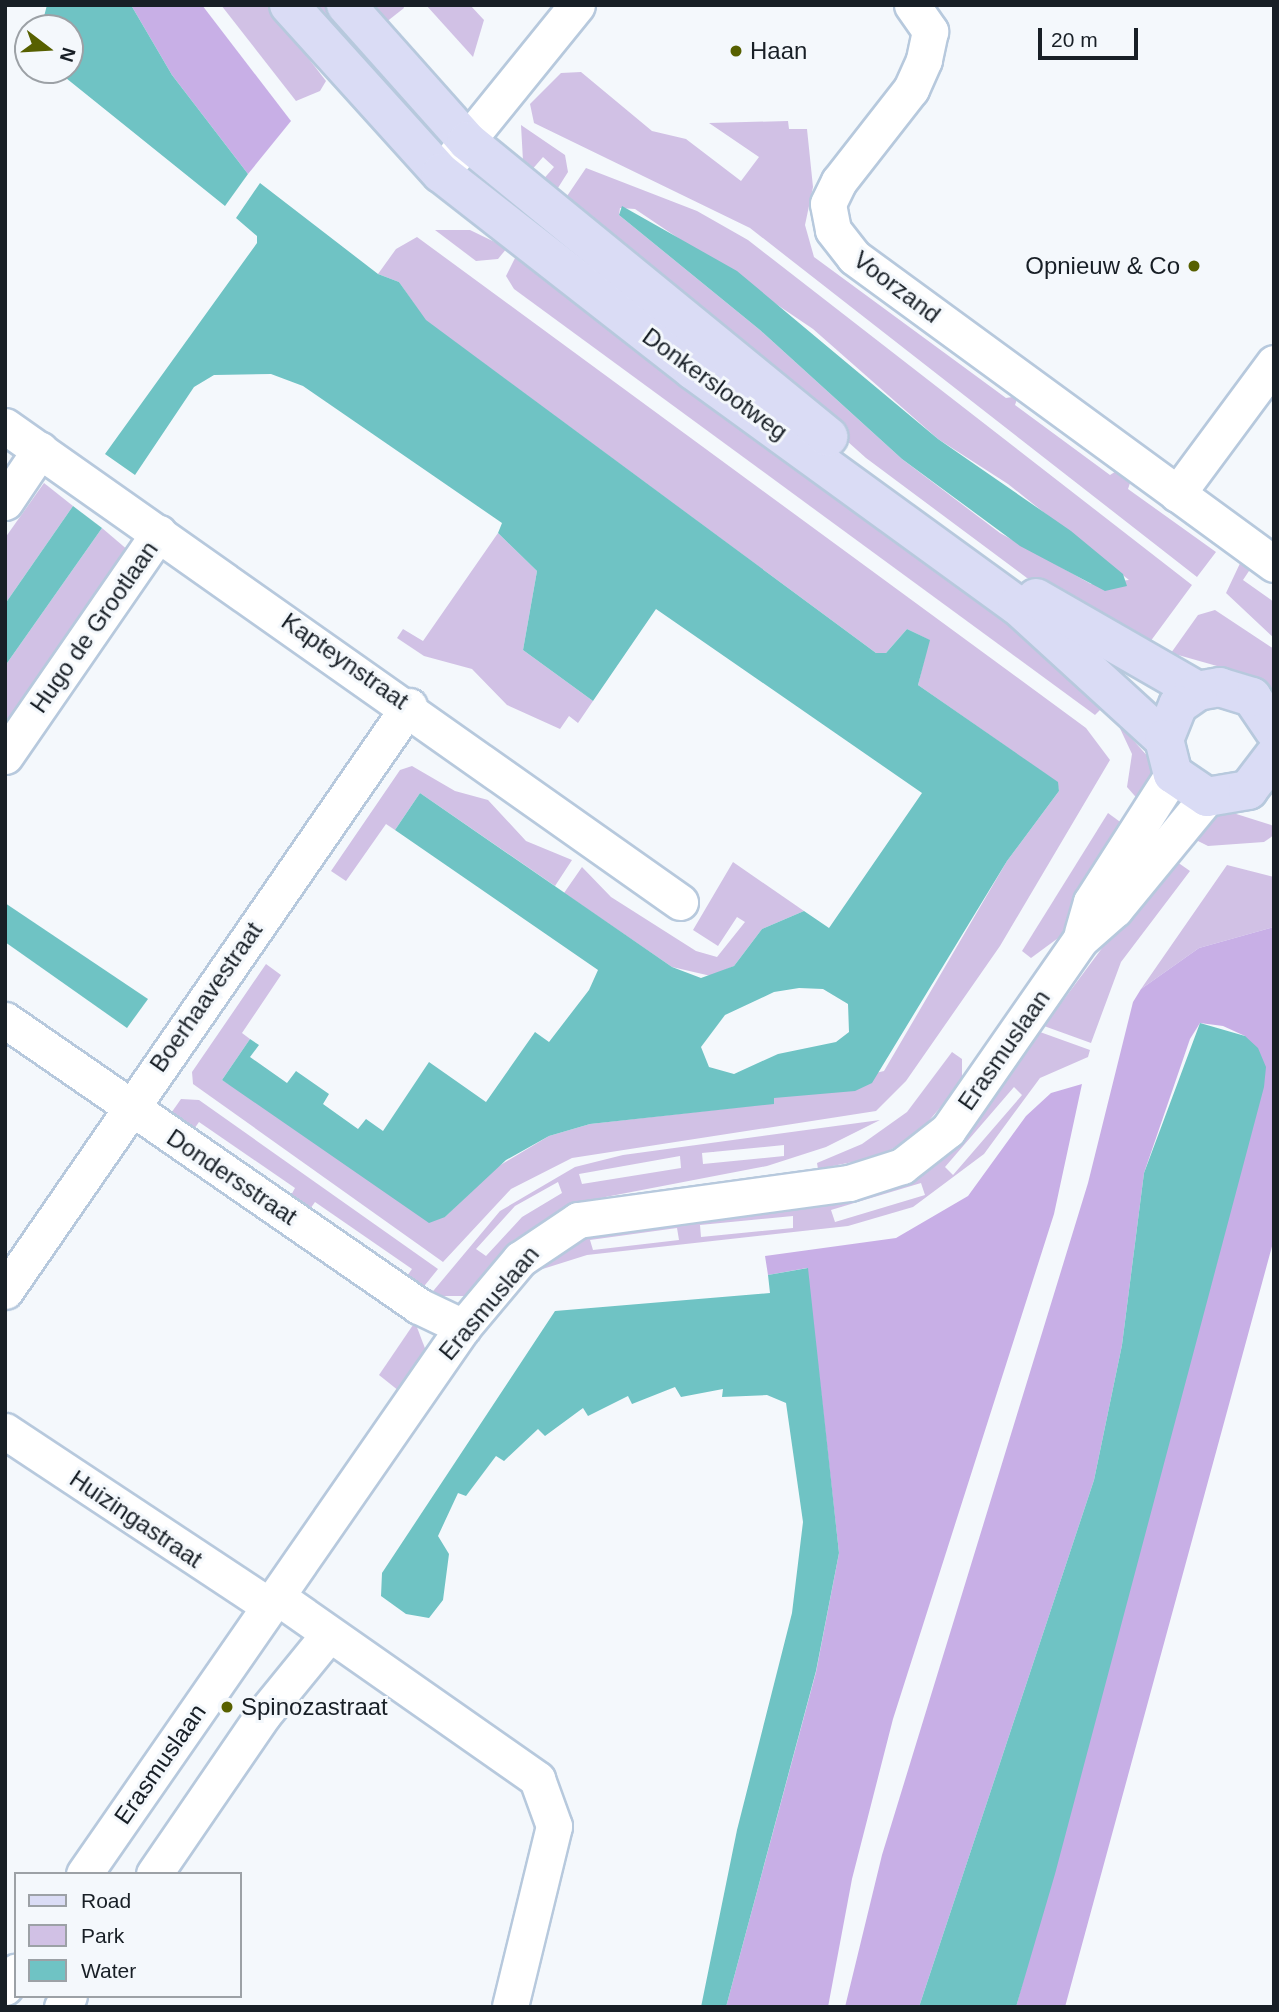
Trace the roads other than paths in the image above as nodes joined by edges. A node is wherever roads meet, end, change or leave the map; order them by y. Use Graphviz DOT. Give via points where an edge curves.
graph roads {
  1 [pos="289,5"];
  2 [pos="345,5"];
  3 [pos="577,5"];
  4 [pos="912,5"];
  5 [pos="467,141"];
  6 [pos="441,173"];
  7 [pos="1268,381"];
  8 [pos="5,426"];
  9 [pos="40,450"];
  10 [pos="1177,494"];
  11 [pos="5,502"];
  12 [pos="159,533"];
  13 [pos="1274,564"];
  14 [pos="1198,691"];
  15 [pos="409,706"];
  16 [pos="1274,730"];
  17 [pos="5,756"];
  18 [pos="1168,756"];
  19 [pos="1274,757"];
  20 [pos="1207,797"];
  21 [pos="1261,797"];
  22 [pos="680,902"];
  23 [pos="1080,940"];
  24 [pos="5,1020"];
  25 [pos="130,1107"];
  26 [pos="5,1291"];
  27 [pos="463,1327"];
  28 [pos="5,1431"];
  29 [pos="272,1601"];
  30 [pos="329,1634"];
  31 [pos="85,1872"];
  32 [pos="155,1872"];
  33 [pos="510,2007"];
  1 -- 6 [label="street, Donkerslootweg"];
  2 -- 5 [label="street, Donkerslootweg"];
  3 -- 5 [label="street"];
  4 -- 10 [label="street, Voorzand" via="930,31 924,60 911,89 839,181 828,204 833,230 854,257"];
  5 -- 6 [label="street"];
  5 -- 14 [label="street, Donkerslootweg" via="1014,586"];
  6 -- 18 [label="street, Donkerslootweg" via="693,370 1017,605"];
  7 -- 10 [label="street"];
  8 -- 9 [label="street, Kapteynstraat"];
  9 -- 11 [label="street"];
  9 -- 12 [label="street, Kapteynstraat"];
  10 -- 13 [label="street, Voorzand"];
  12 -- 15 [label="street, Kapteynstraat"];
  12 -- 17 [label="street, Hugo de Grootlaan"];
  14 -- 16 [label="street" via="1242,691 1261,704"];
  14 -- 18 [label="street" via="1171,715"];
  15 -- 22 [label="street, Kapteynstraat"];
  15 -- 25 [label="street, Boerhaavestraat"];
  18 -- 20 [label="street, Donkerslootweg"];
  18 -- 23 [label="street, Erasmuslaan" via="1091,902"];
  19 -- 21 [label="street"];
  20 -- 21 [label="street"];
  20 -- 23 [label="street, Erasmuslaan" via="1115,909"];
  23 -- 27 [label="street, Erasmuslaan" via="948,1130 902,1166 849,1183 578,1220 520,1259"];
  24 -- 25 [label="street, Dondersstraat"];
  25 -- 26 [label="street, Boerhaavestraat"];
  25 -- 27 [label="street, Dondersstraat" via="419,1306"];
  27 -- 29 [label="street, Erasmuslaan"];
  28 -- 29 [label="street, Huizingastraat"];
  29 -- 30 [label="street, Huizingastraat"];
  29 -- 31 [label="street, Erasmuslaan"];
  30 -- 32 [label="street" via="263,1715"];
  30 -- 33 [label="street, Huizingastraat" via="537,1779 554,1826"];
}
